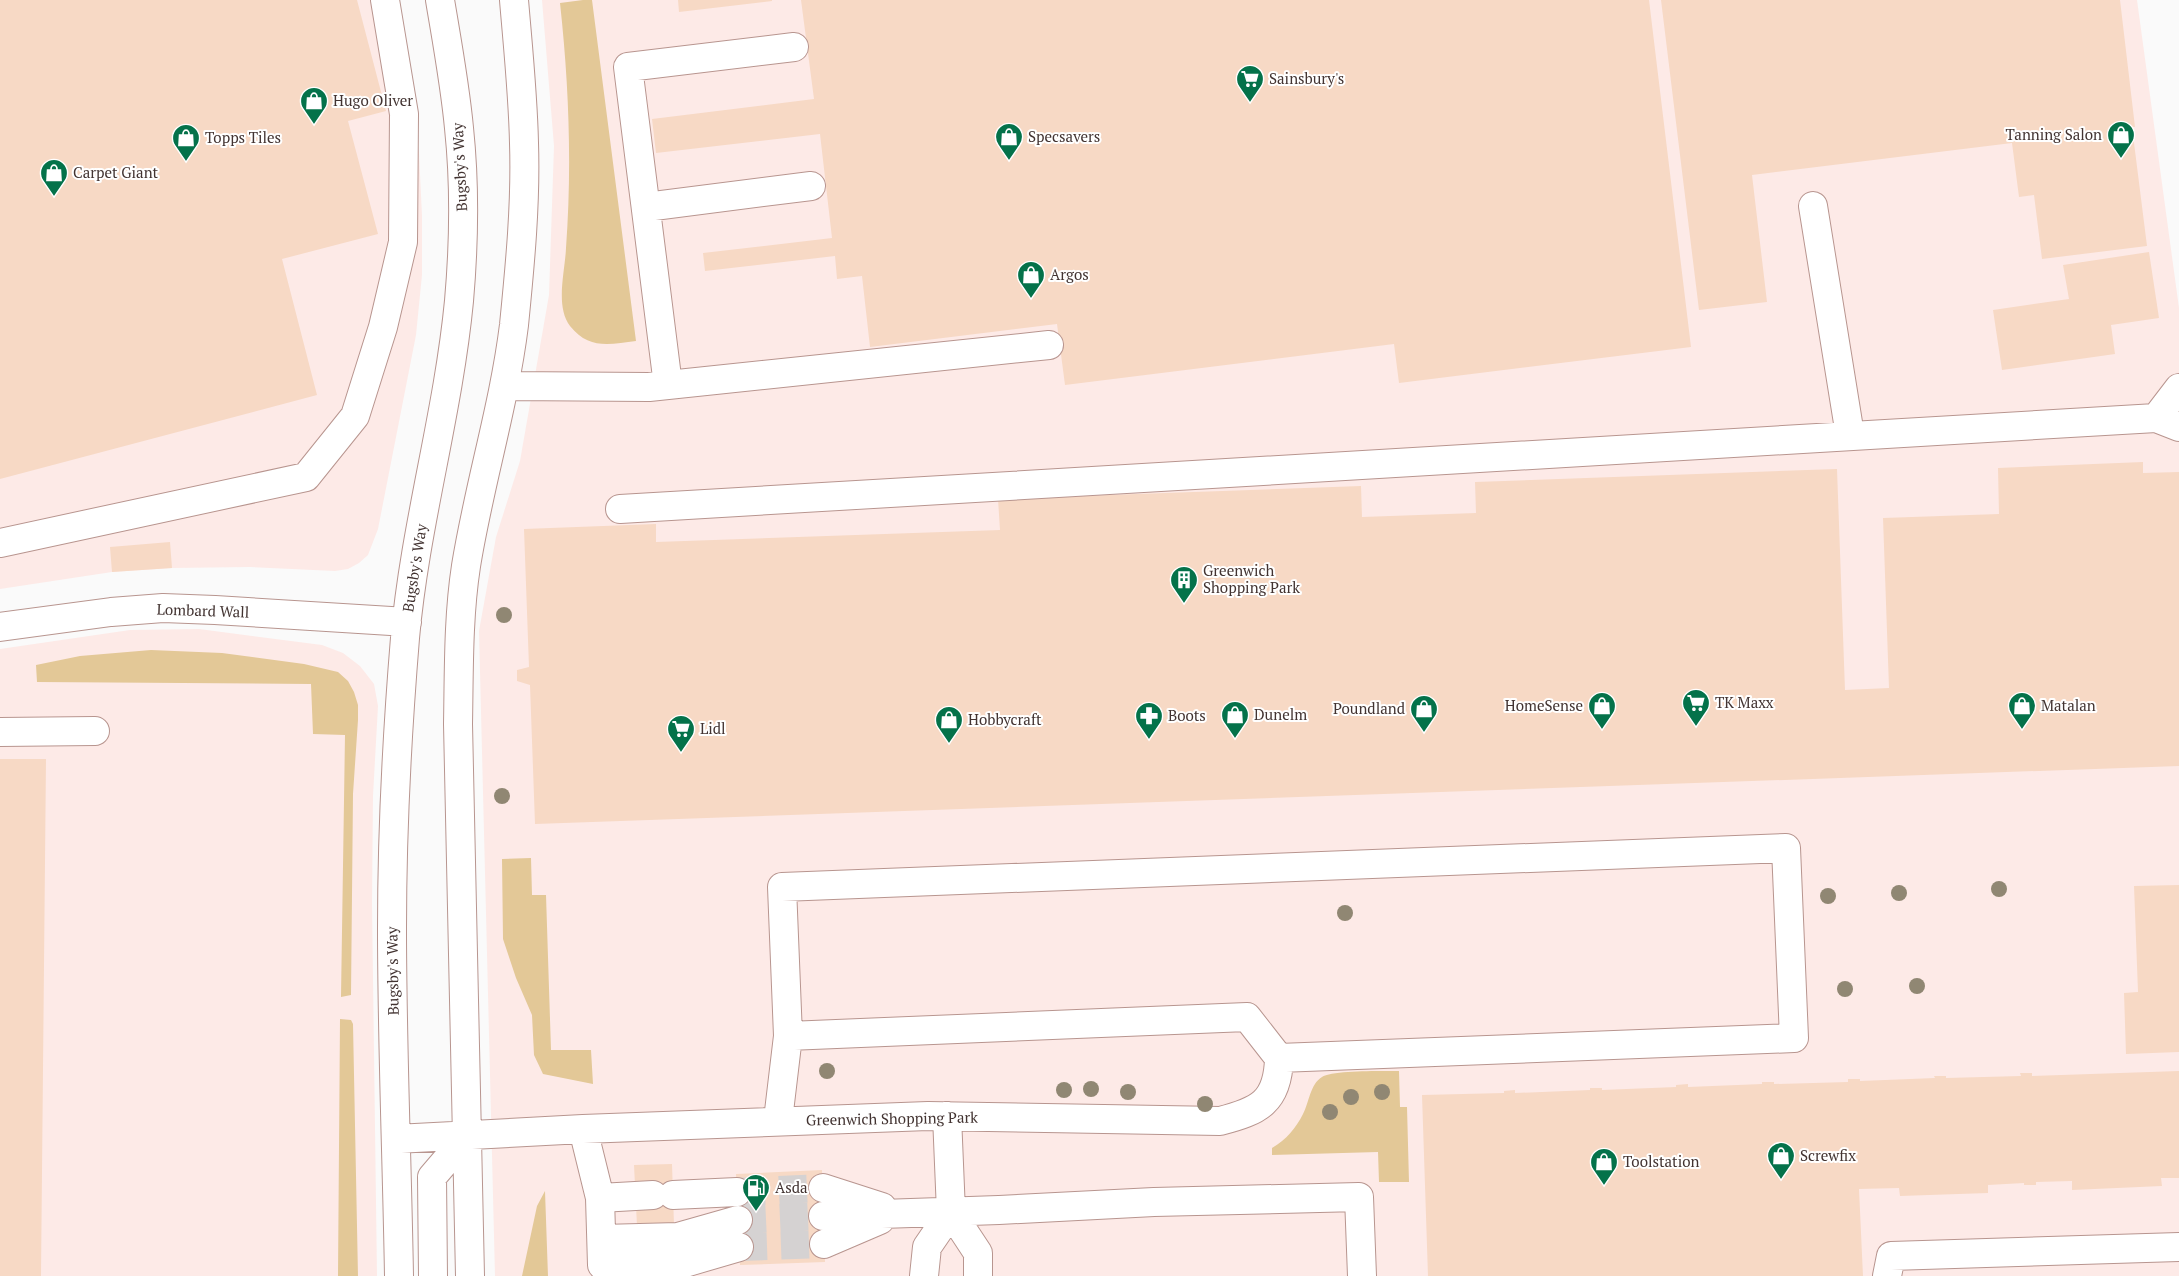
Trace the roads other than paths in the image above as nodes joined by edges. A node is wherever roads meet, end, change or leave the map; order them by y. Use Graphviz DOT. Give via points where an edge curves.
graph roads {
  1 [pos="384,0"];
  2 [pos="440,0"];
  3 [pos="514,0"];
  4 [pos="794,46"];
  5 [pos="811,186"];
  6 [pos="1813,206"];
  7 [pos="646,207"];
  8 [pos="1049,344"];
  9 [pos="668,385"];
  10 [pos="504,386"];
  11 [pos="2179,388"];
  12 [pos="2167,422"];
  13 [pos="1850,435"];
  14 [pos="620,509"];
  15 [pos="0,543"];
  16 [pos="407,622"];
  17 [pos="0,627"];
  18 [pos="95,731"];
  19 [pos="0,732"];
  20 [pos="788,1036"];
  21 [pos="1278,1058"];
  22 [pos="947,1116"];
  23 [pos="778,1120"];
  24 [pos="583,1129"];
  25 [pos="467,1136"];
  26 [pos="396,1139"];
  27 [pos="822,1188"];
  28 [pos="737,1192"];
  29 [pos="600,1198"];
  30 [pos="897,1212"];
  31 [pos="951,1212"];
  32 [pos="823,1216"];
  33 [pos="738,1220"];
  34 [pos="602,1239"];
  35 [pos="824,1244"];
  36 [pos="739,1247"];
  37 [pos="2179,1247"];
  38 [pos="928,1272"];
  39 [pos="399,1276"];
  40 [pos="433,1276"];
  41 [pos="470,1276"];
  42 [pos="978,1276"];
  43 [pos="1362,1276"];
  44 [pos="1887,1276"];
  1 -- 15 [label="street" via="404,114 403,242 383,327 355,416 306,477"];
  2 -- 16 [label="street, Bugsby's Way" via="459,128 463,245 450,372 416,553"];
  3 -- 10 [label="street" via="524,145 514,325"];
  4 -- 7 [label="street" via="628,67"];
  5 -- 7 [label="street"];
  6 -- 13 [label="street"];
  7 -- 9 [label="street"];
  8 -- 9 [label="street"];
  9 -- 10 [label="street"];
  10 -- 25 [label="street" via="466,568 460,636 458,743"];
  11 -- 12 [label="street"];
  12 -- 13 [label="street"];
  13 -- 14 [label="street"];
  16 -- 17 [label="street, Lombard Wall" via="164,608"];
  16 -- 26 [label="street, Bugsby's Way" via="394,816 392,928"];
  18 -- 19 [label="street"];
  20 -- 21 [label="street" via="1247,1017"];
  20 -- 21 [label="street" via="782,887 1786,848 1794,1038"];
  20 -- 23 [label="street"];
  21 -- 22 [label="street, Greenwich Shopping Park" via="1278,1075 1272,1093 1247,1114 1220,1121"];
  22 -- 23 [label="street, Greenwich Shopping Park"];
  22 -- 31 [label="street"];
  23 -- 24 [label="street, Greenwich Shopping Park"];
  24 -- 25 [label="street, Greenwich Shopping Park"];
  24 -- 29 [label="street"];
  25 -- 26 [label="street"];
  25 -- 40 [label="street" via="432,1177"];
  25 -- 41 [label="street"];
  26 -- 39 [label="street, Bugsby's Way"];
  27 -- 30 [label="street"];
  28 -- 29 [label="street"];
  29 -- 34 [label="street"];
  30 -- 31 [label="street"];
  30 -- 32 [label="street"];
  30 -- 35 [label="street"];
  31 -- 38 [label="street" via="927,1247"];
  31 -- 42 [label="street" via="978,1253"];
  31 -- 43 [label="street" via="1154,1202 1359,1197"];
  33 -- 34 [label="street" via="678,1237"];
  34 -- 36 [label="street" via="602,1265 688,1262"];
  37 -- 44 [label="street" via="1891,1256"];
}
